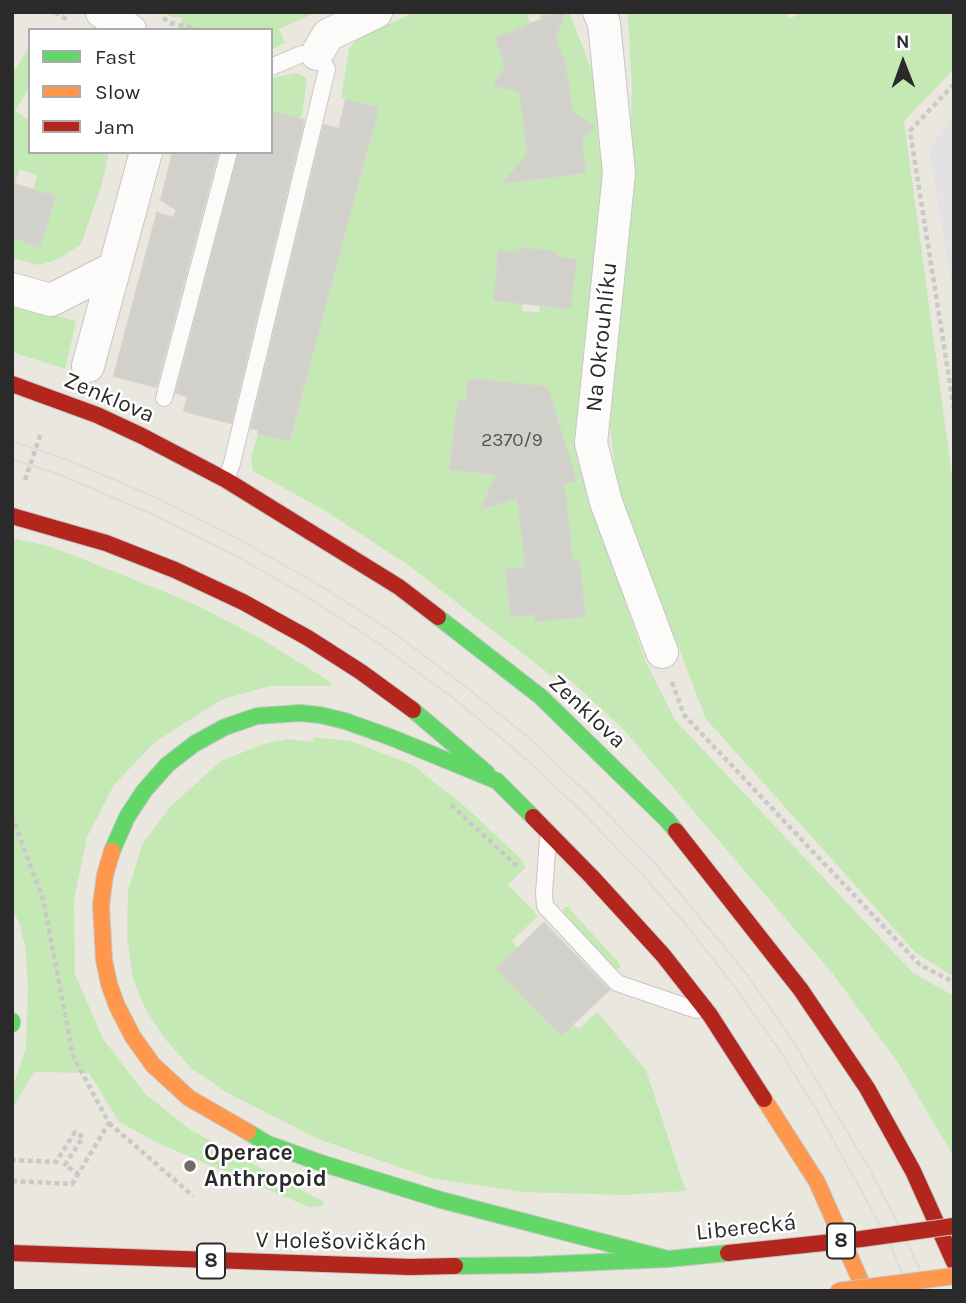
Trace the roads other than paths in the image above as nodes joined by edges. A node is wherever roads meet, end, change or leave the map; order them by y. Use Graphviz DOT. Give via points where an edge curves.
graph roads {
  1 [pos="102,12"];
  2 [pos="376,12"];
  3 [pos="599,12"];
  4 [pos="127,28"];
  5 [pos="317,54"];
  6 [pos="273,66"];
  7 [pos="145,154"];
  8 [pos="228,154"];
  9 [pos="114,268"];
  10 [pos="12,289"];
  11 [pos="88,366"];
  12 [pos="12,384"];
  13 [pos="164,398"];
  14 [pos="226,480"];
  15 [pos="12,516"];
  16 [pos="662,652"];
  17 [pos="497,781"];
  18 [pos="549,832"];
  19 [pos="710,1015"];
  20 [pos="954,1226"];
  21 [pos="12,1253"];
  22 [pos="668,1259"];
  23 [pos="954,1262"];
  24 [pos="954,1276"];
  25 [pos="838,1291"];
  26 [pos="865,1291"];
  1 -- 4 [label="street"];
  2 -- 5 [label="street" via="328,35"];
  3 -- 16 [label="street, Na Okrouhlíku" via="604,23 619,173 591,443 606,502"];
  5 -- 6 [label="lane" via="302,54"];
  5 -- 14 [label="lane" via="327,69"];
  7 -- 9 [label="street"];
  8 -- 13 [label="lane"];
  9 -- 10 [label="street" via="51,300"];
  9 -- 11 [label="street"];
  12 -- 14 [label="main road, Zenklova" via="97,415"];
  14 -- 23 [label="main road, Zenklova" via="399,586 541,697 667,820 802,990 866,1088 913,1171"];
  15 -- 17 [label="main road" via="106,543 243,602 361,673 412,709"];
  17 -- 18 [label="main road"];
  17 -- 22 [label="main road" via="390,737 320,715 257,716 194,744 144,791 127,817 108,865 101,905 102,936 117,1006 153,1065 188,1098 268,1144 441,1200"];
  18 -- 19 [label="main road" via="663,956"];
  18 -- 19 [label="lane" via="545,906 617,983"];
  19 -- 26 [label="main road" via="817,1182"];
  20 -- 22 [label="main road, Liberecká / 8, bridge"];
  21 -- 22 [label="main road, V Holešovičkách / 8" via="410,1267"];
  24 -- 25 [label="main road, 8, bridge"];
}
